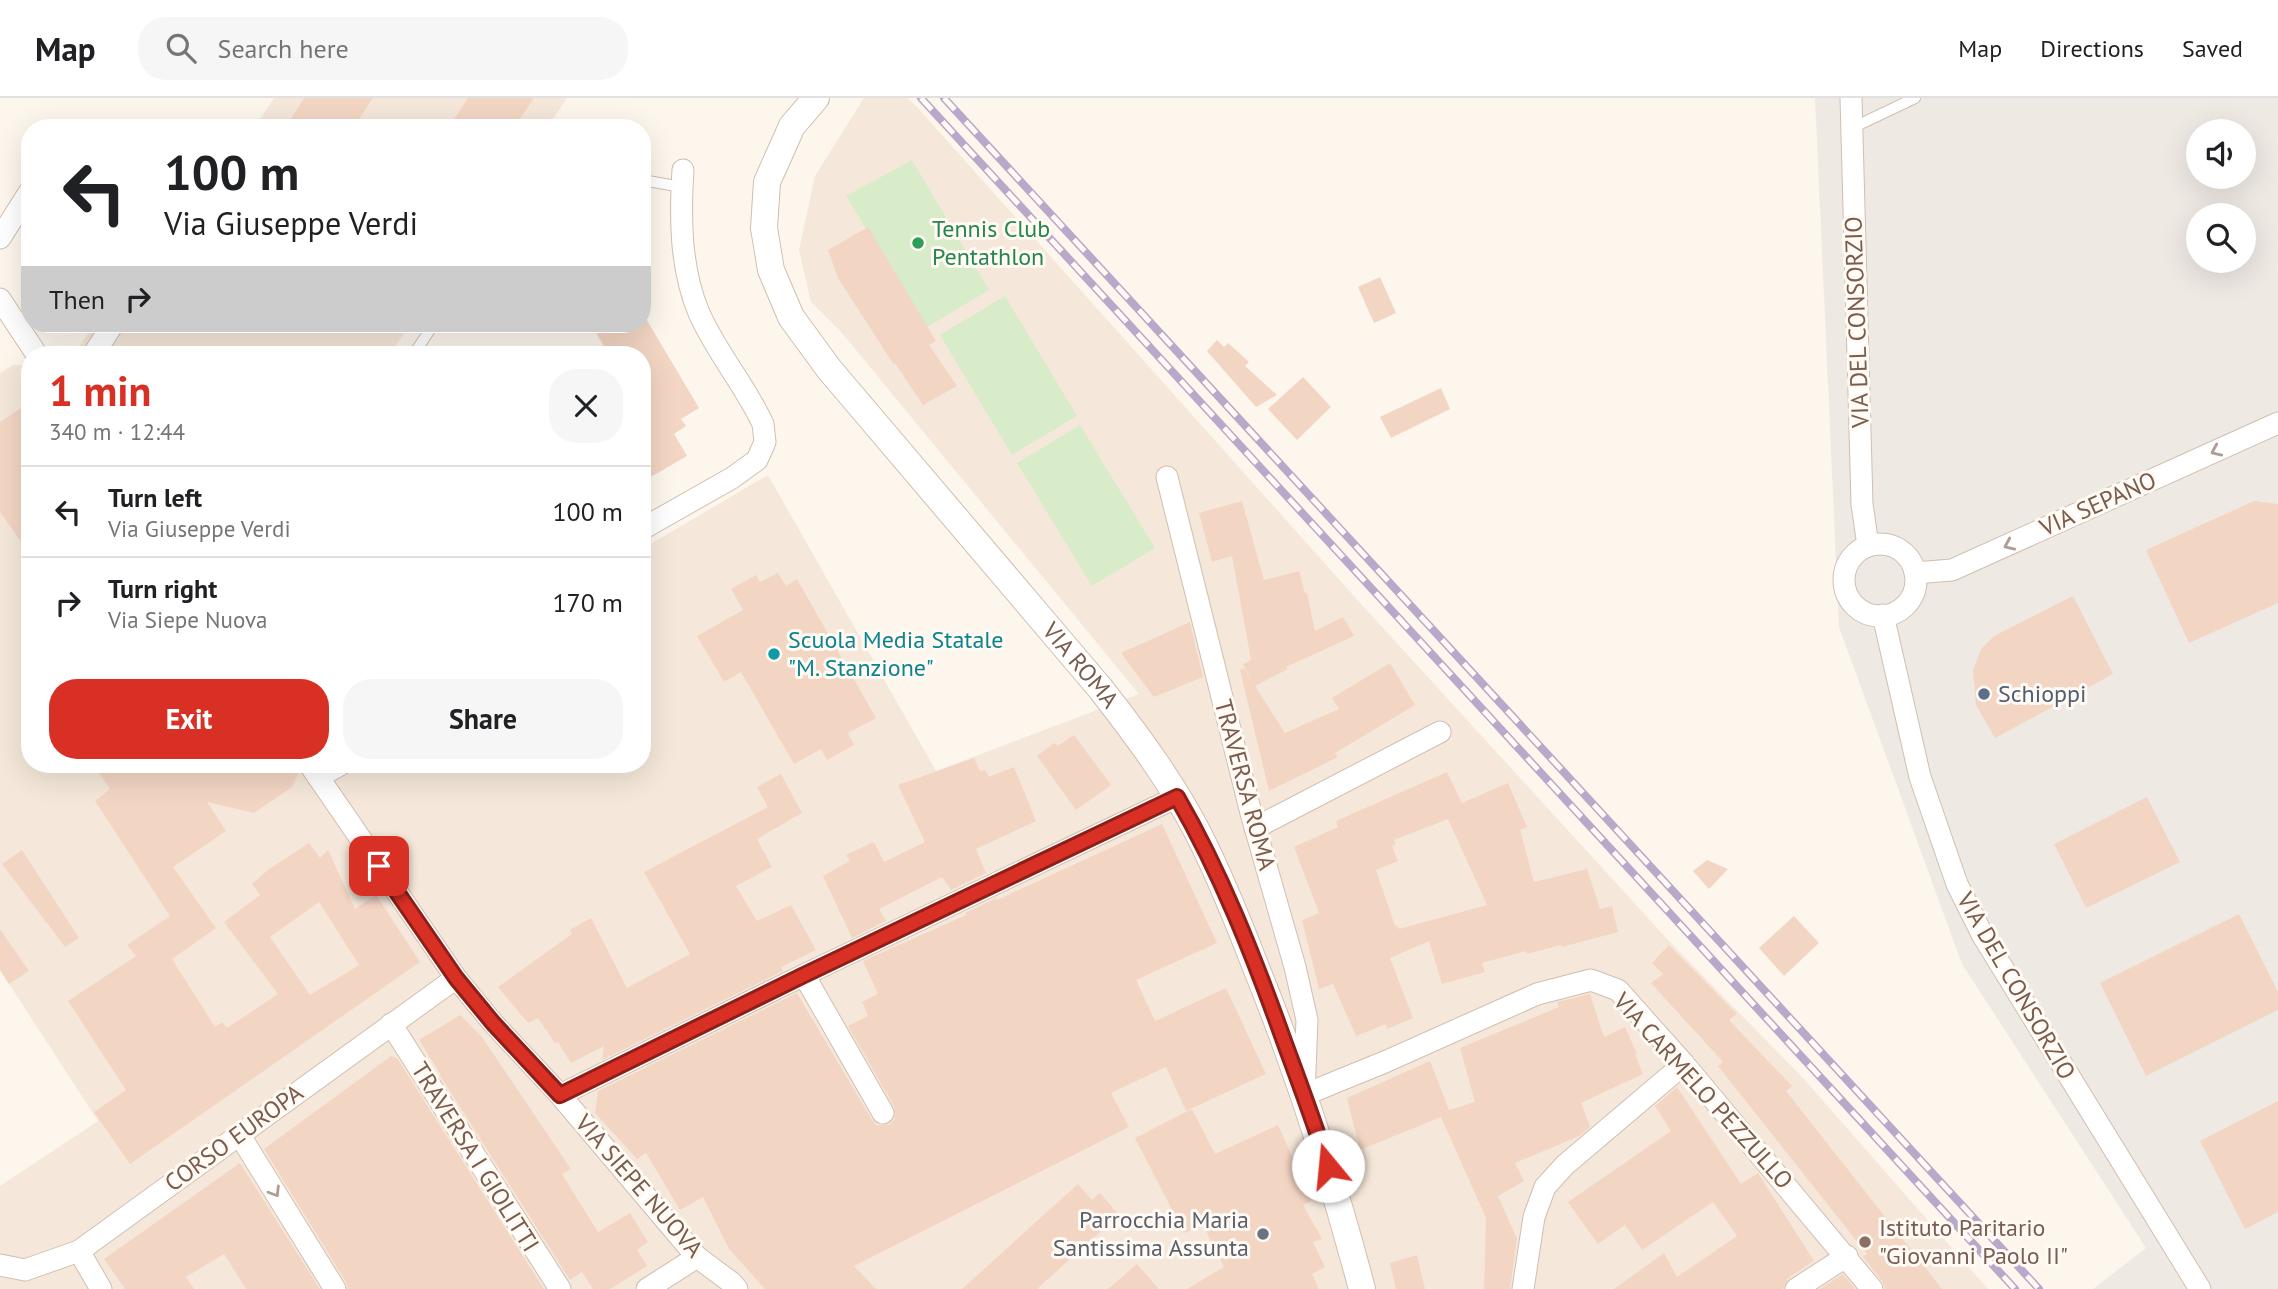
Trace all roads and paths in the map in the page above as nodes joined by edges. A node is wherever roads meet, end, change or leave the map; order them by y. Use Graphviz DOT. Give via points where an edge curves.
graph roads {
  1 [pos="816,98"];
  2 [pos="1851,98"];
  3 [pos="1915,98"];
  4 [pos="1852,128"];
  5 [pos="683,179"];
  6 [pos="651,180"];
  7 [pos="21,205"];
  8 [pos="0,238"];
  9 [pos="0,299"];
  10 [pos="7,328"];
  11 [pos="27,346"];
  12 [pos="2278,423"];
  13 [pos="1167,477"];
  14 [pos="651,525"];
  15 [pos="1868,545"];
  16 [pos="1915,573"];
  17 [pos="1883,615"];
  18 [pos="1440,732"];
  19 [pos="315,773"];
  20 [pos="1177,797"];
  21 [pos="1255,828"];
  22 [pos="804,975"];
  23 [pos="456,978"];
  24 [pos="391,1024"];
  25 [pos="1684,1064"];
  26 [pos="560,1095"];
  27 [pos="1304,1095"];
  28 [pos="883,1113"];
  29 [pos="239,1134"];
  30 [pos="79,1251"];
  31 [pos="1847,1256"];
  32 [pos="697,1257"];
  33 [pos="0,1265"];
  34 [pos="101,1289"];
  35 [pos="335,1289"];
  36 [pos="559,1289"];
  37 [pos="647,1289"];
  38 [pos="737,1289"];
  39 [pos="1362,1289"];
  40 [pos="1522,1289"];
  41 [pos="1796,1289"];
  42 [pos="1872,1289"];
  43 [pos="2200,1289"];
  1 -- 20 [label="street, VIA ROMA" via="792,126 767,182 764,228 771,270 791,317 829,369 1100,688"];
  2 -- 4 [label="street, VIA DEL CONSORZIO"];
  3 -- 4 [label="lane"];
  4 -- 15 [label="street, VIA DEL CONSORZIO" via="1862,504"];
  5 -- 6 [label="lane"];
  5 -- 14 [label="street" via="681,211 688,283 699,314 764,424 765,442 757,460"];
  7 -- 8 [label="street"];
  9 -- 10 [label="street"];
  10 -- 11 [label="street"];
  12 -- 16 [label="street, VIA SEPANO, one-way" via="1952,570"];
  13 -- 21 [label="street, TRAVERSA ROMA"];
  15 -- 16 [label="street" via="1892,546 1903,552"];
  15 -- 17 [label="street" via="1850,559 1845,570 1846,592 1860,610"];
  16 -- 17 [label="street" via="1912,596 1895,612"];
  17 -- 43 [label="street, VIA DEL CONSORZIO" via="1920,777 1957,884 1983,936"];
  18 -- 21 [label="street"];
  19 -- 23 [label="street, VIA SIEPE NUOVA"];
  20 -- 22 [label="street"];
  20 -- 27 [label="street, VIA ROMA" via="1228,900"];
  21 -- 27 [label="street, TRAVERSA ROMA" via="1307,1020"];
  22 -- 26 [label="street"];
  22 -- 28 [label="street"];
  23 -- 24 [label="street, CORSO EUROPA"];
  23 -- 26 [label="street, VIA SIEPE NUOVA"];
  24 -- 29 [label="street, CORSO EUROPA"];
  24 -- 36 [label="street, TRAVERSA I GIOLITTI"];
  25 -- 27 [label="street, VIA CARMELO PEZZULLO" via="1618,990 1591,979 1537,995"];
  25 -- 31 [label="street, VIA CARMELO PEZZULLO"];
  25 -- 40 [label="street" via="1545,1187 1534,1216"];
  26 -- 32 [label="street, VIA SIEPE NUOVA"];
  27 -- 39 [label="street, VIA ROMA"];
  29 -- 30 [label="street, CORSO EUROPA"];
  29 -- 35 [label="street, one-way"];
  30 -- 33 [label="street, CORSO EUROPA" via="25,1270"];
  30 -- 34 [label="street"];
  31 -- 41 [label="street"];
  31 -- 42 [label="street, VIA CARMELO PEZZULLO"];
  32 -- 37 [label="street"];
  32 -- 38 [label="street, VIA SIEPE NUOVA"];
}
